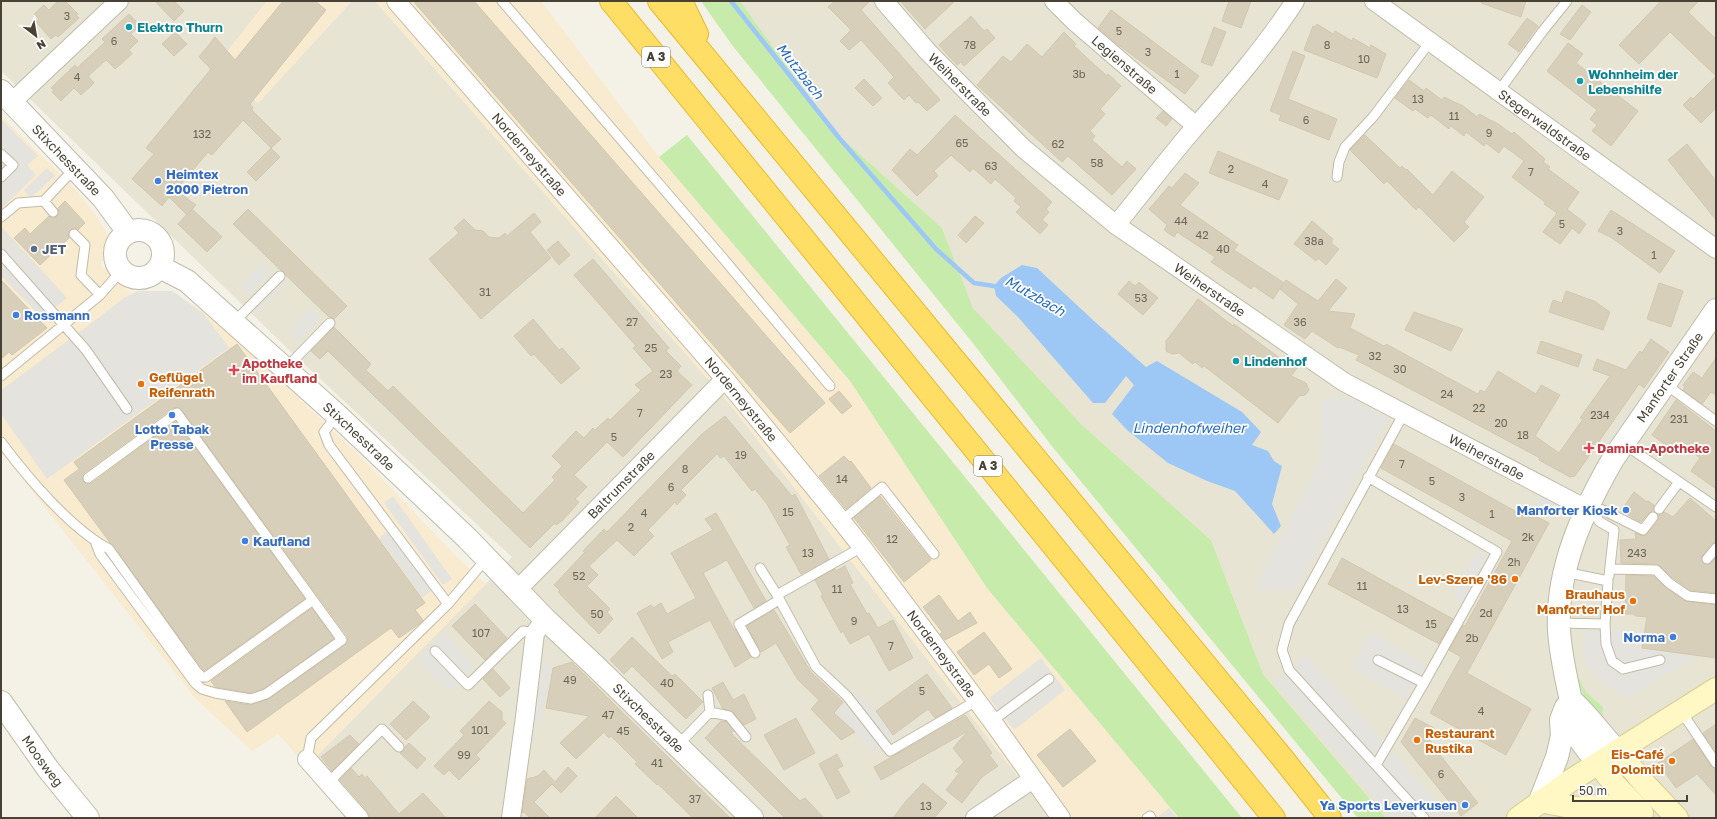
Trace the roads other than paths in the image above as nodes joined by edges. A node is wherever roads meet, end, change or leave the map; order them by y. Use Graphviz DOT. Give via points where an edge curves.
graph roads {
  1 [pos="119,1"];
  2 [pos="396,1"];
  3 [pos="502,1"];
  4 [pos="611,1"];
  5 [pos="659,1"];
  6 [pos="681,1"];
  7 [pos="884,1"];
  8 [pos="1054,1"];
  9 [pos="1295,1"];
  10 [pos="1374,1"];
  11 [pos="1566,1"];
  12 [pos="1430,42"];
  13 [pos="717,72"];
  14 [pos="1500,91"];
  15 [pos="5,98"];
  16 [pos="1196,126"];
  17 [pos="1,154"];
  18 [pos="75,168"];
  19 [pos="1,177"];
  20 [pos="1337,177"];
  21 [pos="44,201"];
  22 [pos="53,212"];
  23 [pos="1,217"];
  24 [pos="1116,225"];
  25 [pos="128,232"];
  26 [pos="74,234"];
  27 [pos="1716,250"];
  28 [pos="1,254"];
  29 [pos="160,268"];
  30 [pos="121,271"];
  31 [pos="280,276"];
  32 [pos="100,295"];
  33 [pos="1716,310"];
  34 [pos="234,322"];
  35 [pos="330,323"];
  36 [pos="64,325"];
  37 [pos="286,368"];
  38 [pos="1,376"];
  39 [pos="725,379"];
  40 [pos="1665,384"];
  41 [pos="830,386"];
  42 [pos="127,409"];
  43 [pos="1404,413"];
  44 [pos="337,415"];
  45 [pos="1716,421"];
  46 [pos="1,442"];
  47 [pos="1624,444"];
  48 [pos="1368,477"];
  49 [pos="88,478"];
  50 [pos="1679,482"];
  51 [pos="1716,507"];
  52 [pos="1588,508"];
  53 [pos="1659,509"];
  54 [pos="1653,517"];
  55 [pos="841,521"];
  56 [pos="94,541"];
  57 [pos="862,547"];
  58 [pos="1716,548"];
  59 [pos="934,554"];
  60 [pos="486,559"];
  61 [pos="1707,559"];
  62 [pos="760,568"];
  63 [pos="1610,569"];
  64 [pos="1565,572"];
  65 [pos="1608,581"];
  66 [pos="518,590"];
  67 [pos="778,598"];
  68 [pos="1716,599"];
  69 [pos="313,600"];
  70 [pos="448,604"];
  71 [pos="1559,623"];
  72 [pos="1604,624"];
  73 [pos="540,626"];
  74 [pos="435,651"];
  75 [pos="755,653"];
  76 [pos="1378,660"];
  77 [pos="1660,660"];
  78 [pos="1049,679"];
  79 [pos="1424,683"];
  80 [pos="1716,689"];
  81 [pos="708,695"];
  82 [pos="1570,699"];
  83 [pos="976,701"];
  84 [pos="1,702"];
  85 [pos="1681,711"];
  86 [pos="710,712"];
  87 [pos="992,721"];
  88 [pos="746,737"];
  89 [pos="678,745"];
  90 [pos="399,747"];
  91 [pos="1617,751"];
  92 [pos="307,759"];
  93 [pos="1598,763"];
  94 [pos="1716,763"];
  95 [pos="1376,765"];
  96 [pos="1033,779"];
  97 [pos="328,783"];
  98 [pos="1540,801"];
  99 [pos="1644,815"];
  100 [pos="88,818"];
  101 [pos="358,818"];
  102 [pos="511,818"];
  103 [pos="752,818"];
  104 [pos="974,818"];
  105 [pos="1061,818"];
  106 [pos="1147,818"];
  107 [pos="1151,818"];
  108 [pos="1274,818"];
  109 [pos="1330,818"];
  110 [pos="1424,818"];
  111 [pos="1518,818"];
  112 [pos="1677,818"];
  1 -- 15 [label="street"];
  2 -- 39 [label="street, Norderneystraße"];
  3 -- 41 [label="lane"];
  4 -- 108 [label="highway, A 3"];
  5 -- 13 [label="highway"];
  6 -- 13 [label="highway"];
  7 -- 24 [label="street, Weiherstraße" via="928,52 1024,148"];
  8 -- 16 [label="street, Legienstraße"];
  9 -- 16 [label="street" via="1278,28 1237,80"];
  10 -- 12 [label="street, Stegerwaldstraße"];
  11 -- 14 [label="lane"];
  12 -- 14 [label="street, Stegerwaldstraße"];
  12 -- 20 [label="lane" via="1373,117 1345,147"];
  13 -- 109 [label="highway"];
  14 -- 27 [label="street, Stegerwaldstraße"];
  15 -- 18 [label="street, Stixchesstraße"];
  16 -- 24 [label="street"];
  17 -- 19 [label="lane" via="13,165"];
  18 -- 21 [label="lane"];
  18 -- 25 [label="street, Stixchesstraße" via="103,198"];
  21 -- 22 [label="lane"];
  21 -- 23 [label="lane" via="18,202"];
  24 -- 43 [label="street, Weiherstraße" via="1344,382"];
  25 -- 29 [label="street" via="144,230 158,238 164,252"];
  25 -- 30 [label="street" via="117,243 115,250 115,258"];
  26 -- 32 [label="lane" via="85,245 81,276"];
  28 -- 36 [label="lane"];
  29 -- 30 [label="street" via="142,279 127,276"];
  29 -- 34 [label="street, Stixchesstraße" via="187,281"];
  30 -- 32 [label="lane"];
  31 -- 34 [label="lane"];
  32 -- 36 [label="lane"];
  33 -- 40 [label="street, Manforter Straße"];
  34 -- 37 [label="street, Stixchesstraße"];
  35 -- 37 [label="lane"];
  36 -- 38 [label="lane"];
  36 -- 42 [label="lane" via="86,350"];
  37 -- 44 [label="street, Stixchesstraße"];
  39 -- 55 [label="street, Norderneystraße"];
  39 -- 66 [label="street, Baltrumstraße"];
  40 -- 45 [label="lane"];
  40 -- 47 [label="street, Manforter Straße"];
  43 -- 48 [label="lane"];
  43 -- 52 [label="street, Weiherstraße"];
  44 -- 60 [label="street, Stixchesstraße"];
  44 -- 70 [label="lane" via="324,432 329,445"];
  46 -- 56 [label="lane" via="31,479"];
  47 -- 50 [label="lane"];
  47 -- 52 [label="street, Manforter Straße" via="1599,484"];
  48 -- 79 [label="lane" via="1497,552"];
  48 -- 95 [label="lane" via="1289,624 1282,650 1289,670"];
  49 -- 69 [label="lane" via="177,413"];
  50 -- 51 [label="lane"];
  50 -- 53 [label="lane"];
  52 -- 54 [label="lane" via="1603,510 1643,530"];
  52 -- 63 [label="lane" via="1600,522 1614,530"];
  52 -- 64 [label="street, Manforter Straße" via="1573,543"];
  55 -- 57 [label="street, Norderneystraße"];
  55 -- 59 [label="lane" via="882,487"];
  56 -- 69 [label="lane" via="109,549 202,677 206,677"];
  56 -- 69 [label="lane" via="100,554 195,683 202,689 215,693 251,699 266,694 342,640"];
  57 -- 67 [label="lane"];
  57 -- 83 [label="street, Norderneystraße"];
  58 -- 61 [label="lane"];
  60 -- 66 [label="street, Stixchesstraße"];
  60 -- 70 [label="lane"];
  62 -- 67 [label="lane"];
  63 -- 65 [label="lane"];
  63 -- 68 [label="lane" via="1656,570 1688,596"];
  64 -- 65 [label="lane"];
  64 -- 71 [label="street, Manforter Straße"];
  65 -- 72 [label="lane"];
  66 -- 73 [label="street, Stixchesstraße"];
  67 -- 75 [label="lane" via="739,624"];
  67 -- 83 [label="lane" via="816,667 847,696 890,751"];
  70 -- 92 [label="lane" via="312,738"];
  71 -- 72 [label="lane"];
  71 -- 82 [label="street, Manforter Straße"];
  72 -- 77 [label="lane" via="1606,644 1612,661 1623,669"];
  73 -- 74 [label="lane" via="523,631 468,685"];
  73 -- 89 [label="street, Stixchesstraße"];
  73 -- 102 [label="street"];
  76 -- 79 [label="lane"];
  78 -- 87 [label="lane"];
  79 -- 95 [label="lane"];
  80 -- 85 [label="main road"];
  81 -- 86 [label="lane"];
  82 -- 91 [label="street"];
  82 -- 93 [label="street, Manforter Straße" via="1569,714 1572,723 1581,742"];
  82 -- 98 [label="street" via="1561,720 1562,736 1557,757"];
  83 -- 87 [label="street, Norderneystraße"];
  84 -- 100 [label="street, Moosweg" via="48,769"];
  85 -- 91 [label="main road"];
  85 -- 94 [label="lane"];
  86 -- 88 [label="lane" via="729,716"];
  86 -- 89 [label="lane"];
  87 -- 96 [label="street, Norderneystraße"];
  89 -- 103 [label="street, Stixchesstraße"];
  90 -- 97 [label="lane" via="382,729"];
  91 -- 93 [label="main road"];
  91 -- 112 [label="main road"];
  92 -- 97 [label="street"];
  93 -- 98 [label="main road"];
  93 -- 99 [label="main road"];
  95 -- 110 [label="lane"];
  96 -- 104 [label="street"];
  96 -- 105 [label="street, Norderneystraße"];
  97 -- 101 [label="street"];
  98 -- 99 [label="main road" via="1576,808 1623,807"];
  98 -- 111 [label="main road"];
  106 -- 107 [label="lane"];
}
